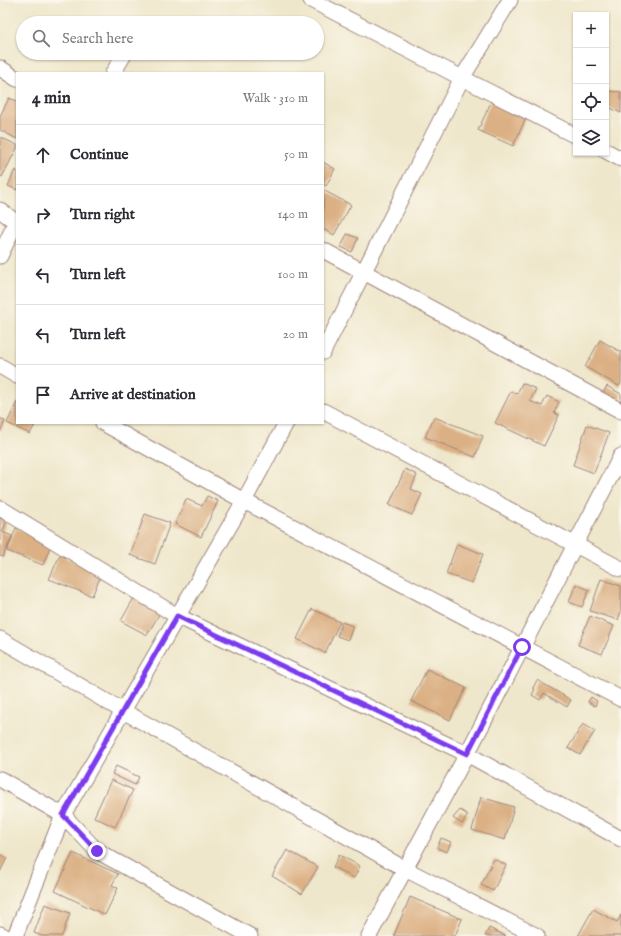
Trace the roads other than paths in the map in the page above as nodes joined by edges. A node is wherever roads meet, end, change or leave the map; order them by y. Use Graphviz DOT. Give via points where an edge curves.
graph roads {
  1 [pos="312,0"];
  2 [pos="510,0"];
  3 [pos="121,60"];
  4 [pos="0,68"];
  5 [pos="114,72"];
  6 [pos="16,78"];
  7 [pos="462,78"];
  8 [pos="573,134"];
  9 [pos="609,153"];
  10 [pos="621,159"];
  11 [pos="0,210"];
  12 [pos="16,221"];
  13 [pos="16,224"];
  14 [pos="324,251"];
  15 [pos="0,256"];
  16 [pos="364,272"];
  17 [pos="324,350"];
  18 [pos="0,366"];
  19 [pos="16,375"];
  20 [pos="621,411"];
  21 [pos="324,412"];
  22 [pos="105,424"];
  23 [pos="285,424"];
  24 [pos="621,456"];
  25 [pos="244,500"];
  26 [pos="0,508"];
  27 [pos="575,545"];
  28 [pos="621,569"];
  29 [pos="177,616"];
  30 [pos="0,639"];
  31 [pos="522,647"];
  32 [pos="621,700"];
  33 [pos="123,711"];
  34 [pos="467,754"];
  35 [pos="0,779"];
  36 [pos="63,815"];
  37 [pos="621,839"];
  38 [pos="405,869"];
  39 [pos="0,934"];
  40 [pos="4,936"];
  41 [pos="15,936"];
  42 [pos="250,936"];
  43 [pos="368,936"];
  44 [pos="537,936"];
  1 -- 7 [label="street"];
  2 -- 7 [label="street"];
  3 -- 5 [label="street"];
  4 -- 6 [label="street"];
  7 -- 8 [label="street"];
  7 -- 16 [label="street"];
  9 -- 10 [label="street"];
  11 -- 12 [label="street"];
  13 -- 15 [label="street"];
  14 -- 16 [label="street"];
  16 -- 17 [label="street"];
  16 -- 20 [label="street"];
  18 -- 19 [label="street"];
  21 -- 27 [label="street"];
  22 -- 25 [label="street"];
  23 -- 25 [label="street"];
  24 -- 27 [label="street"];
  25 -- 29 [label="street"];
  25 -- 31 [label="street"];
  26 -- 29 [label="street"];
  27 -- 28 [label="street"];
  27 -- 31 [label="street"];
  29 -- 33 [label="street"];
  29 -- 34 [label="street"];
  30 -- 33 [label="street"];
  31 -- 32 [label="street"];
  31 -- 34 [label="street"];
  33 -- 36 [label="street"];
  33 -- 38 [label="street"];
  34 -- 37 [label="street"];
  34 -- 38 [label="street"];
  35 -- 36 [label="street"];
  36 -- 41 [label="street"];
  36 -- 42 [label="street" via="97,851"];
  38 -- 43 [label="street"];
  38 -- 44 [label="street"];
  39 -- 40 [label="street"];
}
